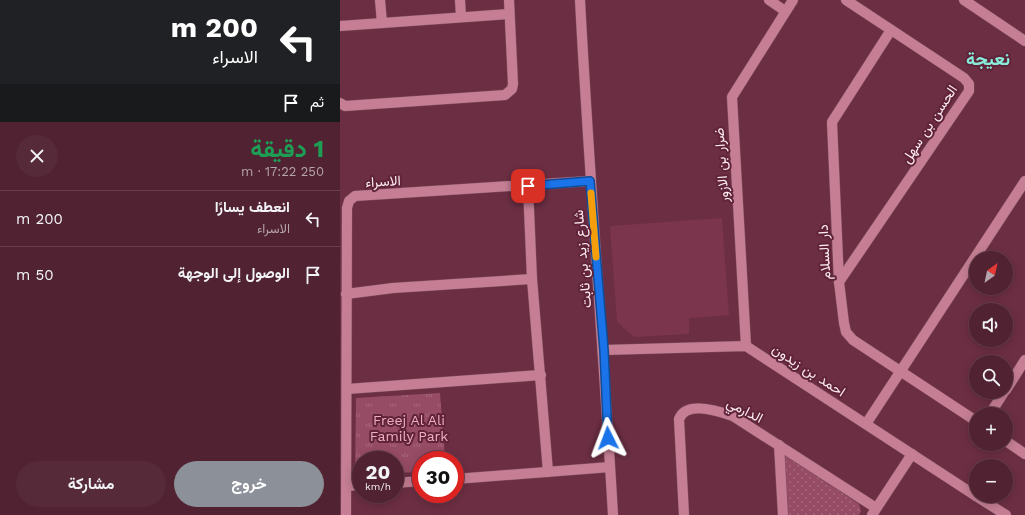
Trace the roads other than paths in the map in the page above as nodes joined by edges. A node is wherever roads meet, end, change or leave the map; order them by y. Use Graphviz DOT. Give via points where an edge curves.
graph roads {
  1 [pos="380,0"];
  2 [pos="460,0"];
  3 [pos="509,0"];
  4 [pos="580,0"];
  5 [pos="769,0"];
  6 [pos="793,0"];
  7 [pos="846,0"];
  8 [pos="964,0"];
  9 [pos="785,11"];
  10 [pos="509,14"];
  11 [pos="461,17"];
  12 [pos="382,23"];
  13 [pos="340,26"];
  14 [pos="891,30"];
  15 [pos="1025,41"];
  16 [pos="340,103"];
  17 [pos="590,181"];
  18 [pos="1025,181"];
  19 [pos="528,186"];
  20 [pos="532,280"];
  21 [pos="839,282"];
  22 [pos="346,294"];
  23 [pos="746,346"];
  24 [pos="604,350"];
  25 [pos="1025,360"];
  26 [pos="901,372"];
  27 [pos="541,376"];
  28 [pos="1013,379"];
  29 [pos="347,389"];
  30 [pos="969,416"];
  31 [pos="866,424"];
  32 [pos="779,445"];
  33 [pos="1013,446"];
  34 [pos="912,454"];
  35 [pos="1025,454"];
  36 [pos="610,467"];
  37 [pos="548,472"];
  38 [pos="464,477"];
  39 [pos="347,486"];
  40 [pos="352,486"];
  41 [pos="969,491"];
  42 [pos="987,503"];
  43 [pos="874,512"];
  44 [pos="346,515"];
  45 [pos="613,515"];
  46 [pos="684,515"];
  47 [pos="783,515"];
  48 [pos="1006,515"];
  1 -- 12 [label="street"];
  2 -- 11 [label="street"];
  3 -- 10 [label="street"];
  4 -- 17 [label="street, شارع زيد بن ثابت"];
  5 -- 9 [label="street"];
  6 -- 9 [label="street, ضرار بن الازور"];
  7 -- 14 [label="street, الحسن بن سهل"];
  8 -- 15 [label="street"];
  9 -- 23 [label="street, ضرار بن الازور" via="732,97"];
  10 -- 11 [label="street"];
  10 -- 16 [label="street" via="513,84 512,89 505,95 345,106"];
  11 -- 12 [label="street"];
  12 -- 13 [label="street"];
  14 -- 21 [label="street, دار السلام" via="832,122"];
  14 -- 21 [label="street, الحسن بن سهل" via="964,78 969,84 969,91"];
  17 -- 19 [label="street, الاسراء"];
  17 -- 24 [label="street, شارع زيد بن ثابت"];
  18 -- 26 [label="street"];
  19 -- 20 [label="street"];
  19 -- 22 [label="street, الاسراء" via="355,196 347,208"];
  20 -- 22 [label="street" via="393,288"];
  20 -- 27 [label="street"];
  21 -- 26 [label="street, دار السلام" via="846,332 853,340"];
  22 -- 29 [label="street, الاسراء"];
  23 -- 24 [label="street"];
  23 -- 31 [label="street, احمد بن زيدون"];
  24 -- 36 [label="street, شارع زيد بن ثابت"];
  25 -- 28 [label="street"];
  26 -- 30 [label="street, دار السلام"];
  26 -- 31 [label="street"];
  27 -- 29 [label="street"];
  27 -- 37 [label="street"];
  29 -- 39 [label="street, الاسراء"];
  31 -- 34 [label="street, احمد بن زيدون"];
  32 -- 43 [label="street, الدارمي"];
  32 -- 46 [label="street, الدارمي" via="719,410 691,408 683,412 679,424"];
  32 -- 47 [label="street"];
  33 -- 35 [label="street"];
  34 -- 41 [label="street, احمد بن زيدون"];
  34 -- 43 [label="street"];
  36 -- 37 [label="street"];
  36 -- 45 [label="street, شارع زيد بن ثابت"];
  37 -- 38 [label="street"];
  39 -- 40 [label="street"];
  39 -- 44 [label="street, الاسراء"];
  42 -- 48 [label="street, احمد بن زيدون"];
}
